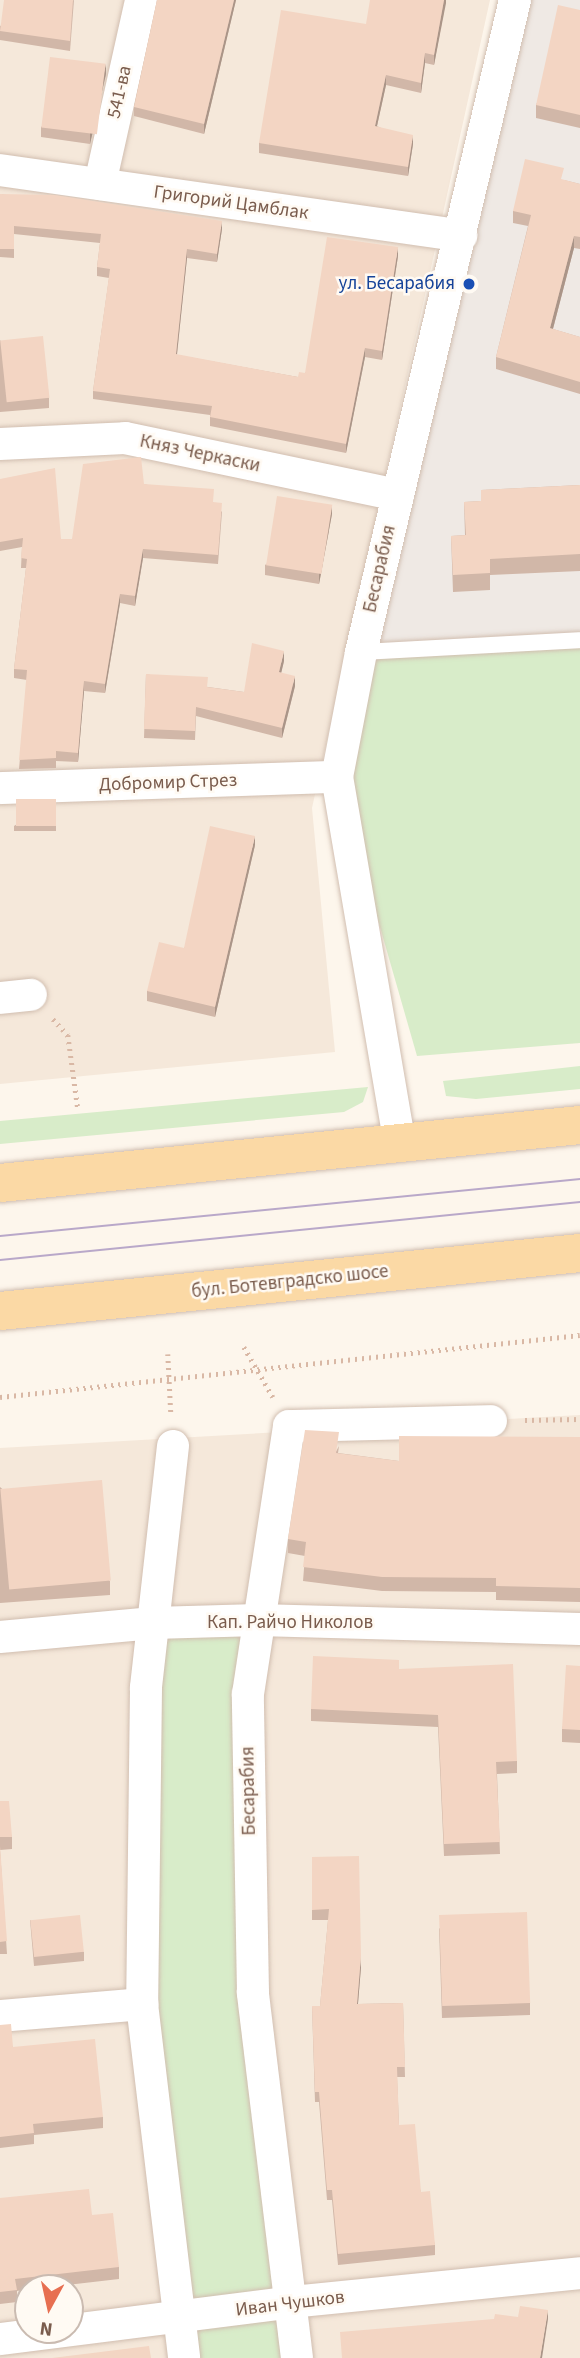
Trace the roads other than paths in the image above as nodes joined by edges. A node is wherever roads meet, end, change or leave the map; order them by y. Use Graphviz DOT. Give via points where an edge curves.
graph roads {
  1 [pos="141,0"];
  2 [pos="515,0"];
  3 [pos="0,170"];
  4 [pos="100,184"];
  5 [pos="461,236"];
  6 [pos="0,444"];
  7 [pos="398,495"];
  8 [pos="580,640"];
  9 [pos="361,652"];
  10 [pos="337,778"];
  11 [pos="0,788"];
  12 [pos="31,995"];
  13 [pos="0,998"];
  14 [pos="580,1125"];
  15 [pos="400,1145"];
  16 [pos="0,1183"];
  17 [pos="580,1253"];
  18 [pos="0,1311"];
  19 [pos="491,1421"];
  20 [pos="173,1446"];
  21 [pos="258,1620"];
  22 [pos="153,1623"];
  23 [pos="580,1629"];
  24 [pos="0,1637"];
  25 [pos="142,2004"];
  26 [pos="0,2016"];
  27 [pos="580,2273"];
  28 [pos="292,2302"];
  29 [pos="180,2318"];
  30 [pos="0,2339"];
  31 [pos="184,2358"];
  32 [pos="298,2358"];
  1 -- 4 [label="street, 541-ва"];
  2 -- 5 [label="street, Бесарабия"];
  3 -- 4 [label="street, Григорий Цамблак"];
  4 -- 5 [label="street, Григорий Цамблак"];
  5 -- 7 [label="street, Бесарабия"];
  6 -- 7 [label="street, Княз Черкаски" via="125,438"];
  7 -- 9 [label="street, Бесарабия"];
  8 -- 9 [label="lane"];
  9 -- 10 [label="street, Бесарабия"];
  10 -- 11 [label="street, Добромир Стрез"];
  10 -- 15 [label="street, Бесарабия"];
  12 -- 13 [label="street"];
  14 -- 15 [label="main road"];
  15 -- 16 [label="main road"];
  17 -- 18 [label="main road, бул. Ботевградско шосе"];
  19 -- 21 [label="street, Бесарабия" via="289,1426"];
  20 -- 22 [label="street"];
  21 -- 22 [label="street, Кап. Райчо Николов"];
  21 -- 23 [label="street, Кап. Райчо Николов"];
  21 -- 28 [label="street, Бесарабия" via="248,1694 253,1993"];
  22 -- 24 [label="street, Кап. Райчо Николов"];
  22 -- 25 [label="street" via="146,1688"];
  25 -- 26 [label="street"];
  25 -- 29 [label="street"];
  27 -- 28 [label="street, Иван Чушков"];
  28 -- 29 [label="street, Иван Чушков"];
  28 -- 32 [label="street, Бесарабия"];
  29 -- 30 [label="street, Иван Чушков"];
  29 -- 31 [label="street"];
}
